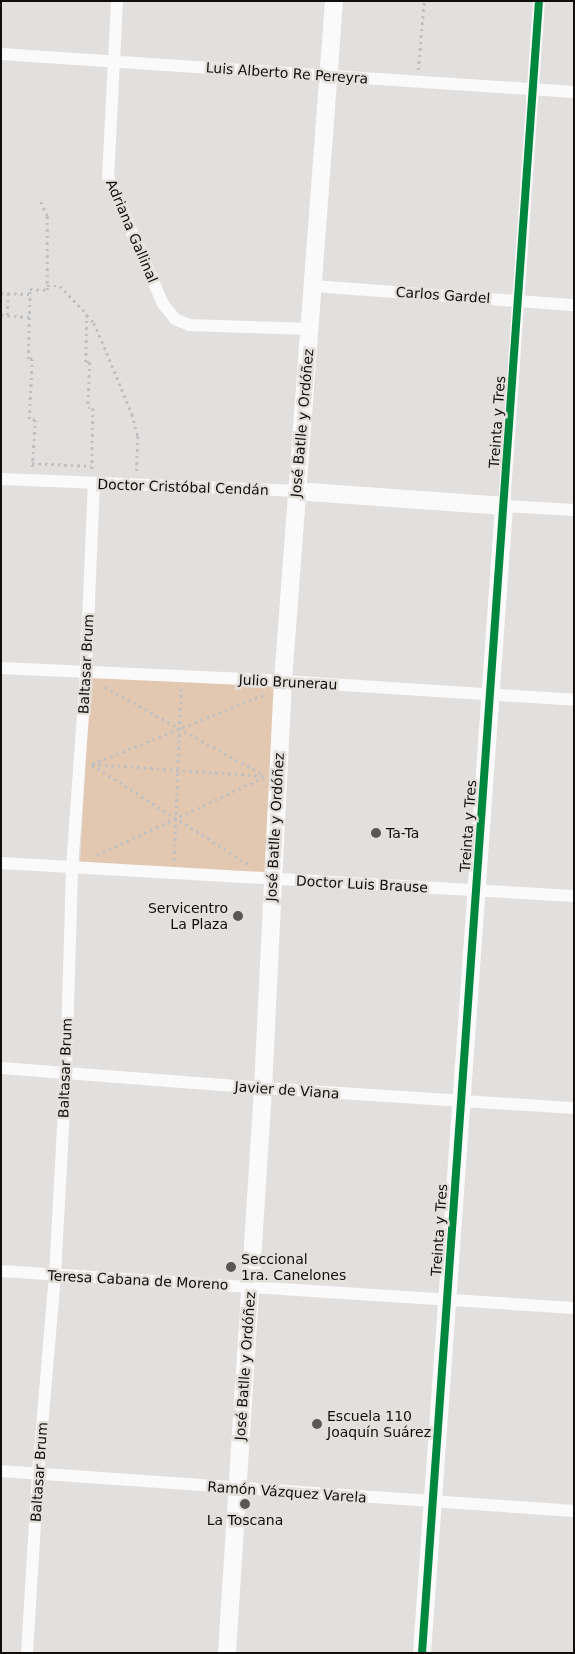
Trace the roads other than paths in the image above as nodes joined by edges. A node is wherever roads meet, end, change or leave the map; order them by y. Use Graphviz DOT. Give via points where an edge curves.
graph roads {
  1 [pos="117,1"];
  2 [pos="334,1"];
  3 [pos="539,1"];
  4 [pos="1,54"];
  5 [pos="113,61"];
  6 [pos="329,76"];
  7 [pos="533,89"];
  8 [pos="574,92"];
  9 [pos="313,286"];
  10 [pos="518,300"];
  11 [pos="574,305"];
  12 [pos="310,328"];
  13 [pos="1,479"];
  14 [pos="94,483"];
  15 [pos="295,491"];
  16 [pos="504,506"];
  17 [pos="574,510"];
  18 [pos="1,668"];
  19 [pos="86,672"];
  20 [pos="283,681"];
  21 [pos="490,695"];
  22 [pos="574,700"];
  23 [pos="1,863"];
  24 [pos="72,868"];
  25 [pos="272,879"];
  26 [pos="476,891"];
  27 [pos="574,896"];
  28 [pos="1,1068"];
  29 [pos="66,1072"];
  30 [pos="262,1088"];
  31 [pos="462,1101"];
  32 [pos="574,1108"];
  33 [pos="1,1271"];
  34 [pos="55,1275"];
  35 [pos="250,1286"];
  36 [pos="447,1298"];
  37 [pos="574,1308"];
  38 [pos="1,1471"];
  39 [pos="38,1473"];
  40 [pos="237,1489"];
  41 [pos="432,1502"];
  42 [pos="574,1511"];
  43 [pos="27,1653"];
  44 [pos="227,1653"];
  45 [pos="422,1653"];
  1 -- 5 [label="street, Adriana Gallinal"];
  2 -- 6 [label="street, José Batlle y Ordóñez"];
  3 -- 7 [label="street, Treinta y Tres"];
  4 -- 5 [label="street, Luis Alberto Re Pereyra"];
  5 -- 6 [label="street, Luis Alberto Re Pereyra"];
  5 -- 12 [label="street, Adriana Gallinal" via="108,177 163,304 175,319 188,325"];
  6 -- 7 [label="street, Luis Alberto Re Pereyra"];
  6 -- 9 [label="street, José Batlle y Ordóñez"];
  7 -- 8 [label="street, Luis Alberto Re Pereyra"];
  7 -- 10 [label="street, Treinta y Tres"];
  9 -- 10 [label="street, Carlos Gardel"];
  9 -- 12 [label="street, José Batlle y Ordóñez"];
  10 -- 11 [label="street, Carlos Gardel"];
  10 -- 16 [label="street, Treinta y Tres"];
  12 -- 15 [label="street, José Batlle y Ordóñez"];
  13 -- 14 [label="street, Doctor Cristóbal Cendán"];
  14 -- 15 [label="street, Doctor Cristóbal Cendán"];
  14 -- 19 [label="street, Baltasar Brum"];
  15 -- 16 [label="street, Doctor Cristóbal Cendán"];
  15 -- 20 [label="street, José Batlle y Ordóñez"];
  16 -- 17 [label="street, Doctor Cristóbal Cendán"];
  16 -- 21 [label="street, Treinta y Tres"];
  18 -- 19 [label="street, Julio Brunerau"];
  19 -- 20 [label="street, Julio Brunerau"];
  19 -- 24 [label="street, Baltasar Brum"];
  20 -- 21 [label="street, Julio Brunerau"];
  20 -- 25 [label="street, José Batlle y Ordóñez"];
  21 -- 22 [label="street, Julio Brunerau"];
  21 -- 26 [label="street, Treinta y Tres"];
  23 -- 24 [label="street, Doctor Luis Brause"];
  24 -- 25 [label="street, Doctor Luis Brause"];
  24 -- 29 [label="street, Baltasar Brum"];
  25 -- 26 [label="street, Doctor Luis Brause"];
  25 -- 30 [label="street, José Batlle y Ordóñez"];
  26 -- 27 [label="street, Doctor Luis Brause"];
  26 -- 31 [label="street, Treinta y Tres"];
  28 -- 29 [label="street, Javier de Viana"];
  29 -- 30 [label="street, Javier de Viana"];
  29 -- 34 [label="street, Baltasar Brum"];
  30 -- 31 [label="street, Javier de Viana"];
  30 -- 35 [label="street, José Batlle y Ordóñez"];
  31 -- 32 [label="street, Javier de Viana"];
  31 -- 36 [label="street, Treinta y Tres"];
  33 -- 34 [label="street, Teresa Cabana de Moreno"];
  34 -- 35 [label="street, Teresa Cabana de Moreno"];
  34 -- 39 [label="street, Baltasar Brum"];
  35 -- 36 [label="street, Teresa Cabana de Moreno"];
  35 -- 40 [label="street, José Batlle y Ordóñez"];
  36 -- 37 [label="street, Teresa Cabana de Moreno"];
  36 -- 41 [label="street, Treinta y Tres"];
  38 -- 39 [label="street, Ramón Vázquez Varela"];
  39 -- 40 [label="street, Ramón Vázquez Varela"];
  39 -- 43 [label="street, Baltasar Brum"];
  40 -- 41 [label="street, Ramón Vázquez Varela"];
  40 -- 44 [label="street, José Batlle y Ordóñez"];
  41 -- 42 [label="street, Ramón Vázquez Varela"];
  41 -- 45 [label="street, Treinta y Tres"];
}
